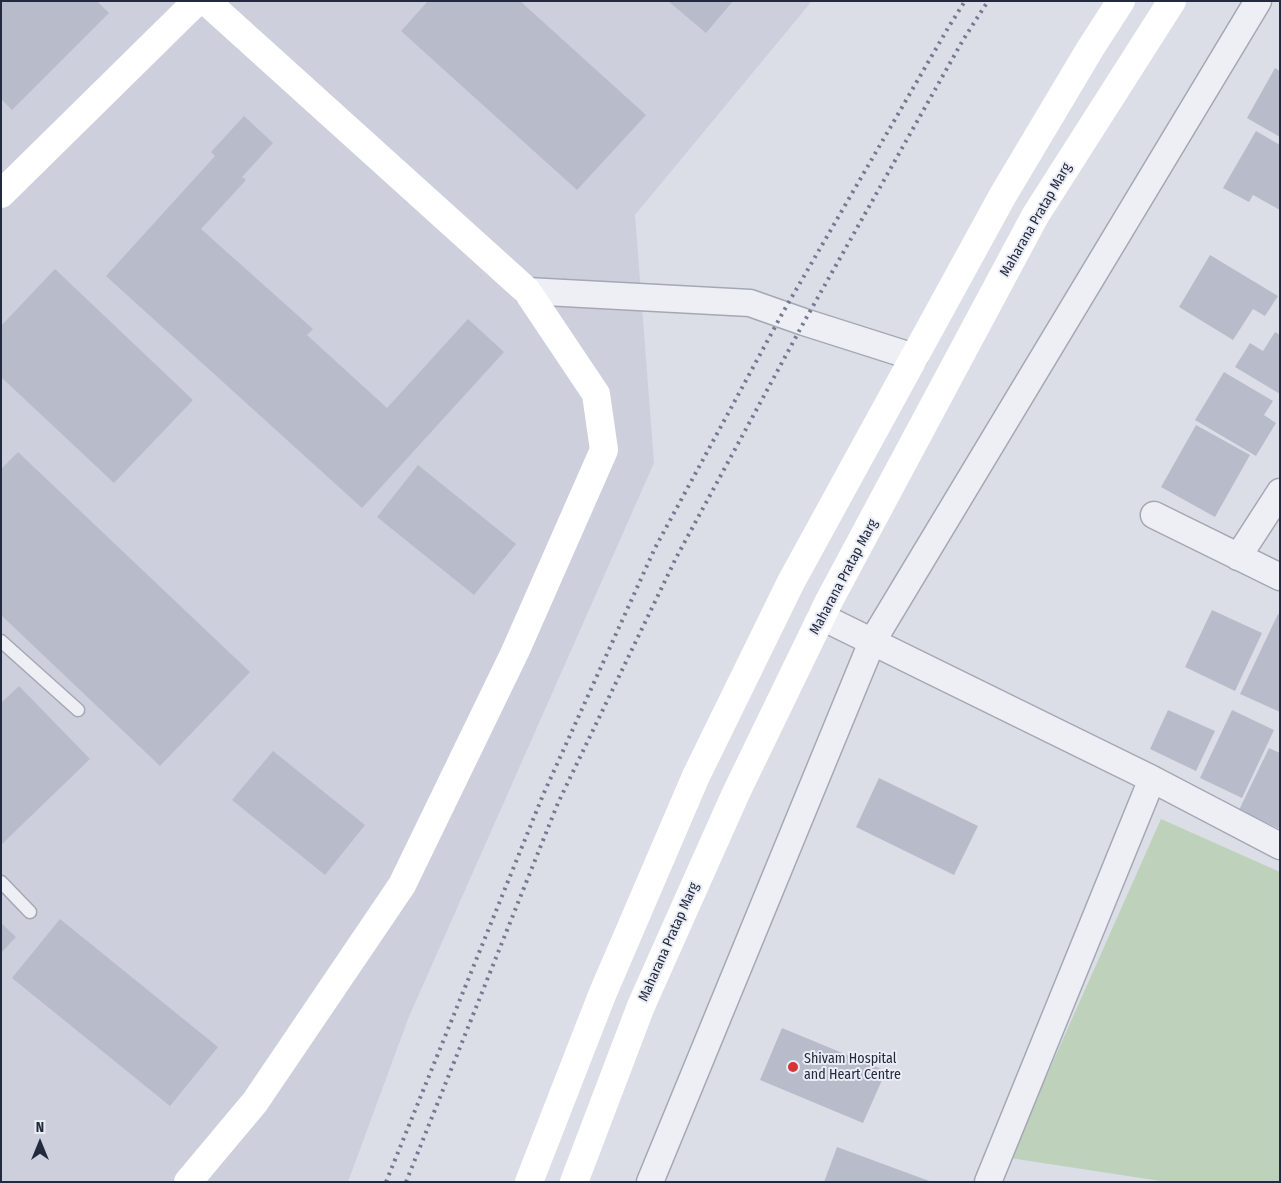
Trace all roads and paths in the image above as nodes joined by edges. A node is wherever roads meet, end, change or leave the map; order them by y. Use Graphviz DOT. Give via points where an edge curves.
graph roads {
  1 [pos="197,1"];
  2 [pos="206,1"];
  3 [pos="1121,1"];
  4 [pos="1172,1"];
  5 [pos="1258,1"];
  6 [pos="1,194"];
  7 [pos="527,291"];
  8 [pos="914,357"];
  9 [pos="1280,492"];
  10 [pos="1154,515"];
  11 [pos="1238,557"];
  12 [pos="1280,578"];
  13 [pos="822,618"];
  14 [pos="1,641"];
  15 [pos="872,642"];
  16 [pos="78,710"];
  17 [pos="1152,779"];
  18 [pos="1280,846"];
  19 [pos="1,882"];
  20 [pos="30,912"];
  21 [pos="188,1182"];
  22 [pos="529,1182"];
  23 [pos="574,1182"];
  24 [pos="650,1182"];
  25 [pos="988,1182"];
  1 -- 6 [label="main road"];
  2 -- 7 [label="main road"];
  3 -- 8 [label="main road" via="1003,195"];
  4 -- 13 [label="main road, Maharana Pratap Marg" via="1035,216"];
  5 -- 15 [label="street"];
  7 -- 8 [label="street" via="750,303"];
  7 -- 21 [label="main road" via="596,394 604,450 515,652 402,885 255,1102"];
  8 -- 22 [label="main road" via="791,582 696,776 602,995"];
  9 -- 11 [label="street"];
  10 -- 11 [label="street"];
  11 -- 12 [label="street"];
  13 -- 15 [label="street"];
  13 -- 23 [label="main road, Maharana Pratap Marg" via="736,793 641,1006"];
  14 -- 16 [label="lane"];
  15 -- 17 [label="street"];
  15 -- 24 [label="street"];
  17 -- 18 [label="street"];
  17 -- 25 [label="street"];
  19 -- 20 [label="lane"];
}
